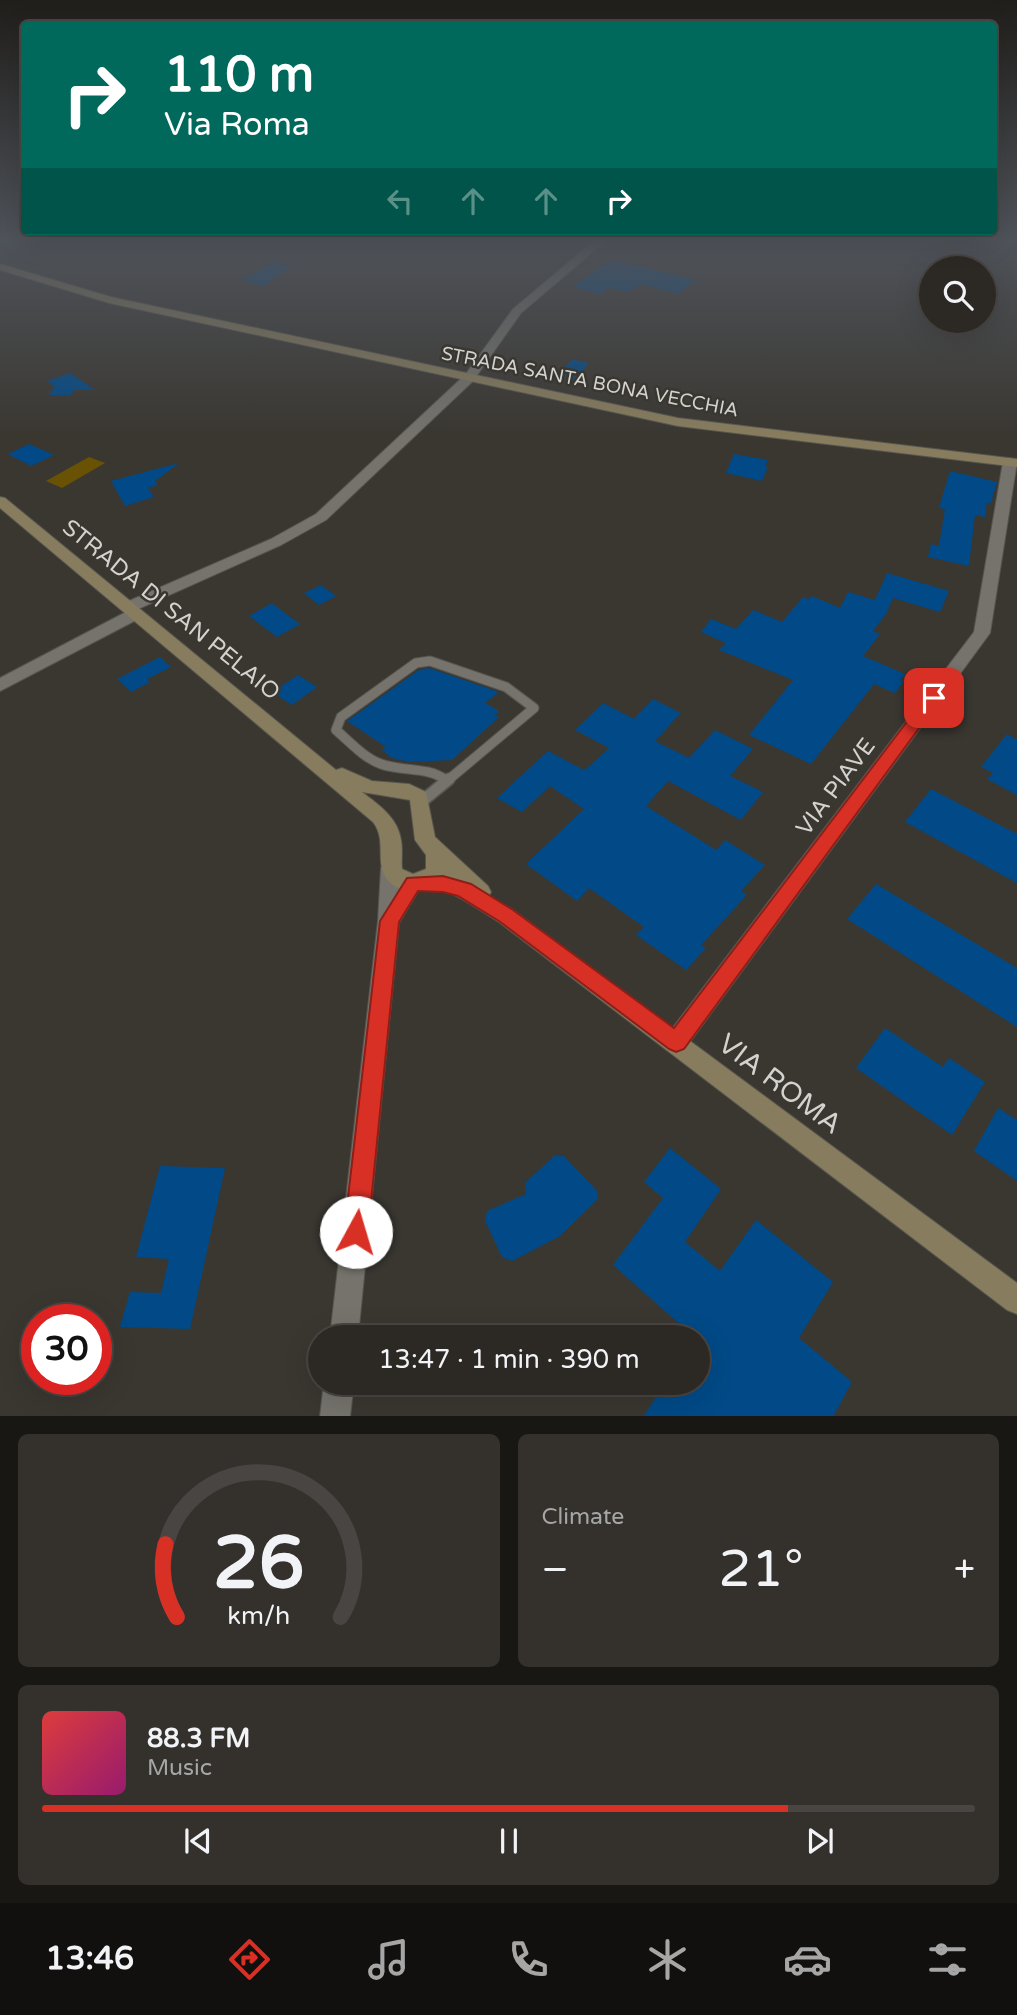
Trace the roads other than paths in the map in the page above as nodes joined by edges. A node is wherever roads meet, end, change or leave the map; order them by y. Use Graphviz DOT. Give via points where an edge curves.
graph roads {
  1 [pos="128,304"];
  2 [pos="525,304"];
  3 [pos="469,377"];
  4 [pos="1014,463"];
  5 [pos="0,501"];
  6 [pos="132,610"];
  7 [pos="0,685"];
  8 [pos="446,780"];
  9 [pos="377,794"];
  10 [pos="421,802"];
  11 [pos="380,817"];
  12 [pos="436,853"];
  13 [pos="404,897"];
  14 [pos="506,916"];
  15 [pos="676,1042"];
  16 [pos="1017,1300"];
  17 [pos="346,1325"];
  18 [pos="337,1395"];
  19 [pos="335,1416"];
  1 -- 3 [label="street, STRADA SANTA BONA VECCHIA"];
  2 -- 3 [label="street"];
  3 -- 4 [label="street, STRADA SANTA BONA VECCHIA" via="678,422"];
  3 -- 6 [label="street" via="321,517"];
  4 -- 15 [label="street, VIA PIAVE" via="982,633"];
  5 -- 6 [label="street, STRADA DI SAN PELAIO"];
  6 -- 7 [label="street"];
  6 -- 9 [label="street, STRADA DI SAN PELAIO" via="312,757"];
  8 -- 8 [label="lane" via="430,769 407,770 374,761 335,730 337,723 416,663 430,661 506,687 534,708"];
  8 -- 10 [label="lane"];
  9 -- 10 [label="street" via="407,790"];
  9 -- 11 [label="street, STRADA DI SAN PELAIO"];
  9 -- 11 [label="street" via="385,794 377,804"];
  10 -- 12 [label="street" via="423,834"];
  11 -- 13 [label="street" via="393,841 391,867"];
  12 -- 13 [label="street" via="438,869"];
  12 -- 14 [label="street, VIA ROMA"];
  13 -- 14 [label="street, VIA ROMA" via="455,886"];
  13 -- 17 [label="street"];
  14 -- 15 [label="street, VIA ROMA"];
  15 -- 16 [label="street, VIA ROMA"];
  18 -- 19 [label="street"];
}
